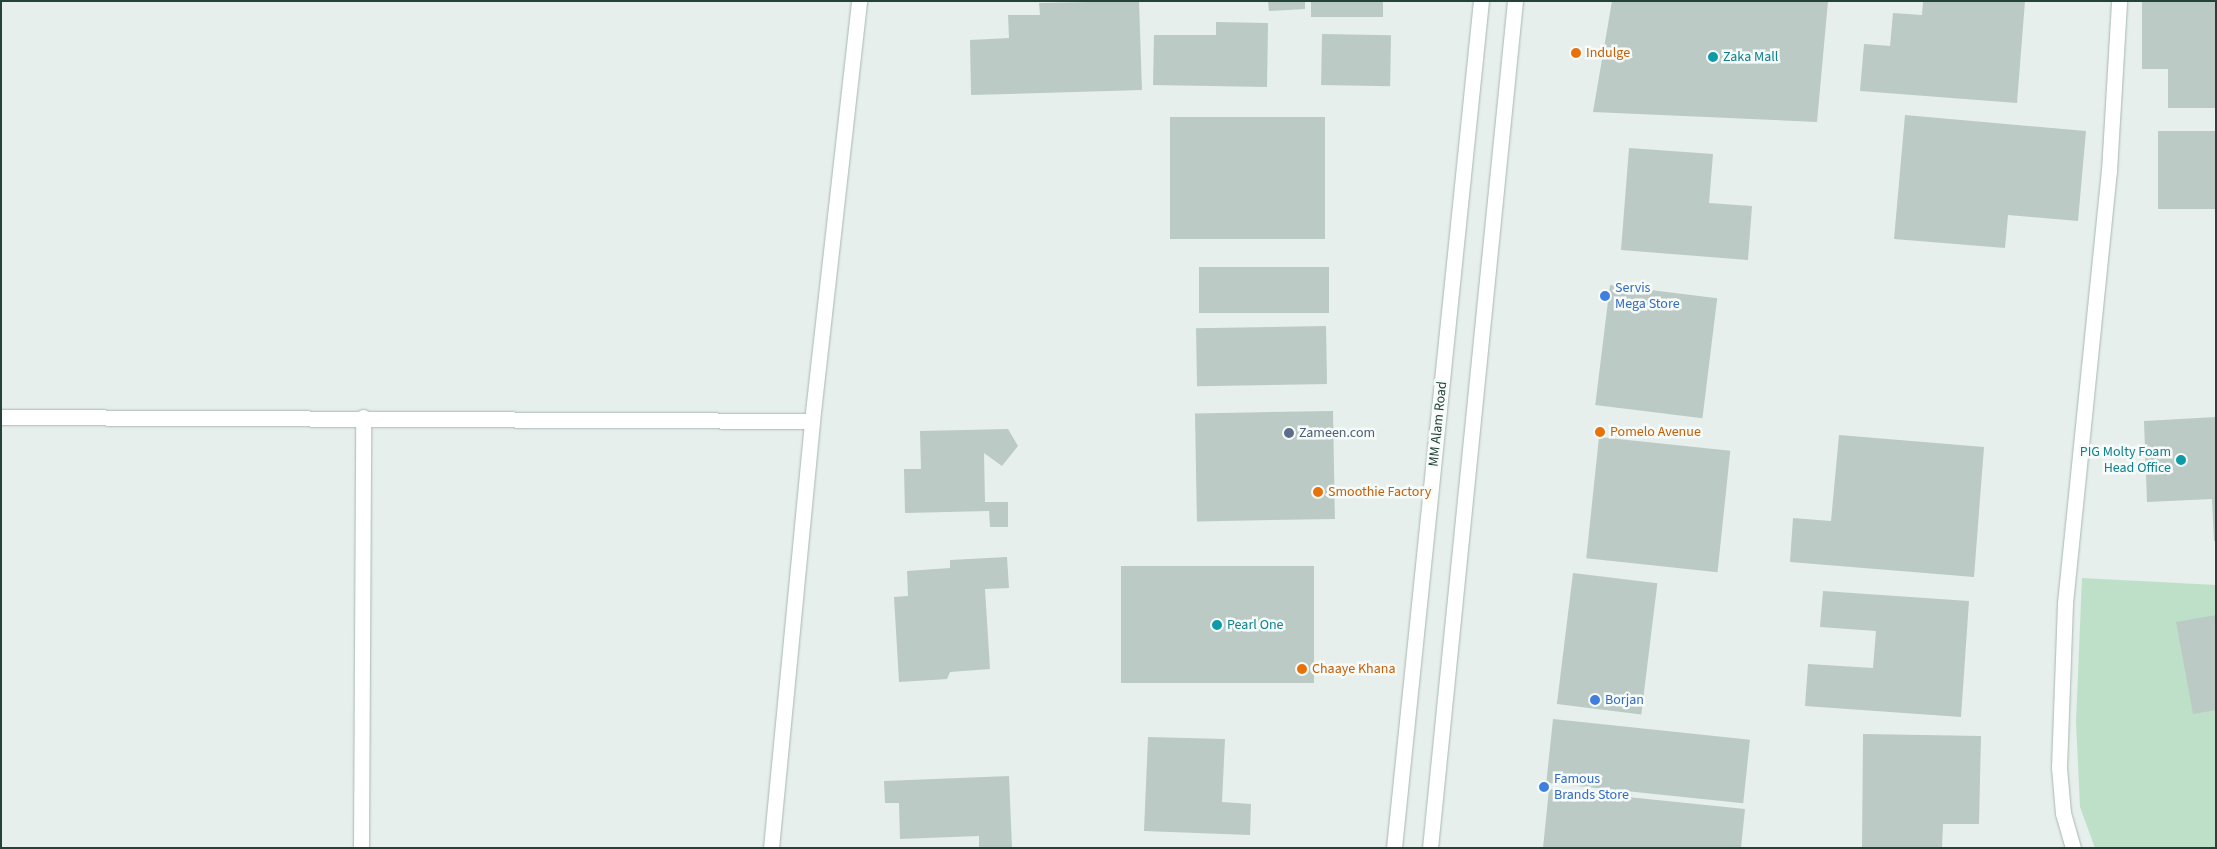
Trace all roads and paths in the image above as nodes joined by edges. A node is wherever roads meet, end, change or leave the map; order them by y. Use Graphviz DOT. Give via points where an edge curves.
graph roads {
  1 [pos="859,1"];
  2 [pos="1482,1"];
  3 [pos="1515,1"];
  4 [pos="2119,1"];
  5 [pos="1,417"];
  6 [pos="363,417"];
  7 [pos="812,421"];
  8 [pos="361,848"];
  9 [pos="771,848"];
  10 [pos="1394,848"];
  11 [pos="1430,848"];
  12 [pos="2073,848"];
  1 -- 7 [label="street"];
  2 -- 10 [label="street, MM Alam Road"];
  3 -- 11 [label="street"];
  4 -- 12 [label="street" via="2109,171 2065,603 2059,767 2063,813"];
  5 -- 6 [label="street"];
  6 -- 7 [label="street"];
  6 -- 8 [label="street"];
  7 -- 9 [label="street"];
}
